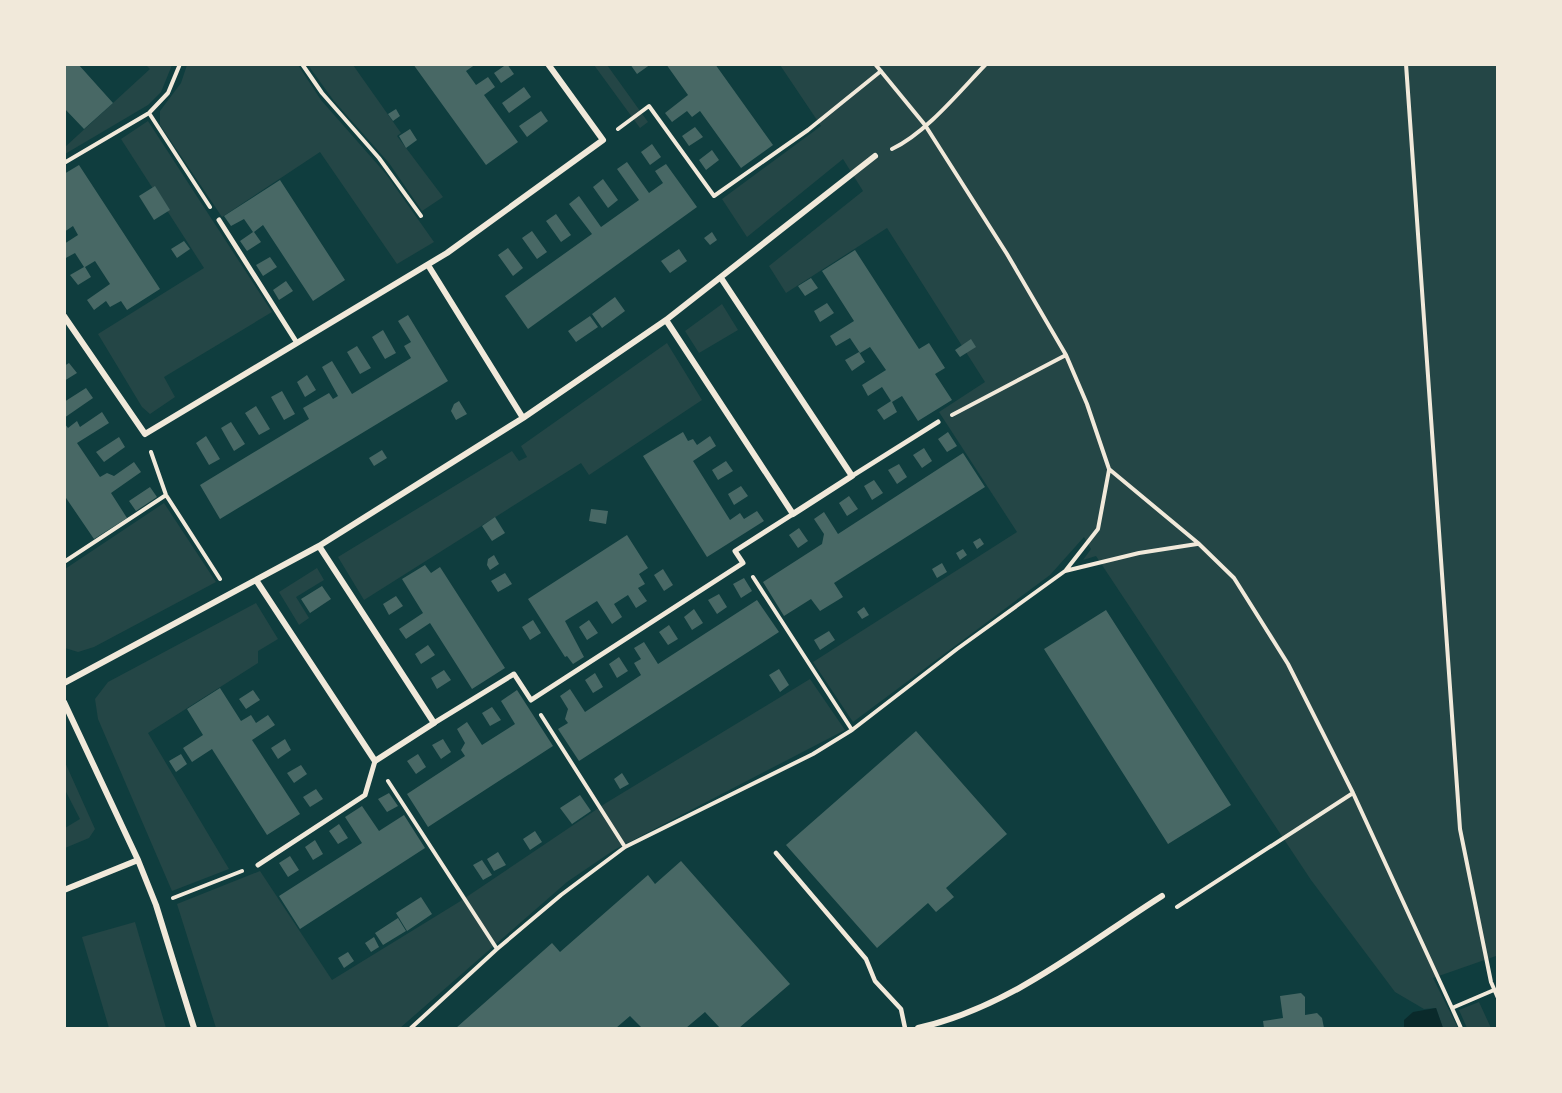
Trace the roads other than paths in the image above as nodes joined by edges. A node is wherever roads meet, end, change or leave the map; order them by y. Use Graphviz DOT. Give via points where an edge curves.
graph roads {
  1 [pos="548,64"];
  2 [pos="875,156"];
  3 [pos="219,220"];
  4 [pos="428,265"];
  5 [pos="721,278"];
  6 [pos="64,316"];
  7 [pos="666,320"];
  8 [pos="297,343"];
  9 [pos="524,418"];
  10 [pos="938,422"];
  11 [pos="852,476"];
  12 [pos="794,514"];
  13 [pos="319,546"];
  14 [pos="256,580"];
  15 [pos="64,683"];
  16 [pos="64,702"];
  17 [pos="434,723"];
  18 [pos="375,761"];
  19 [pos="776,853"];
  20 [pos="138,860"];
  21 [pos="258,865"];
  22 [pos="64,890"];
  23 [pos="1162,896"];
  24 [pos="194,1029"];
  25 [pos="905,1029"];
  26 [pos="918,1029"];
  1 -- 4 [label="street" via="603,140"];
  2 -- 5 [label="street"];
  3 -- 8 [label="street"];
  4 -- 8 [label="street"];
  4 -- 9 [label="street"];
  5 -- 7 [label="street"];
  5 -- 11 [label="street"];
  6 -- 8 [label="street" via="145,434"];
  7 -- 9 [label="street"];
  7 -- 12 [label="street"];
  9 -- 13 [label="street"];
  10 -- 11 [label="street"];
  11 -- 12 [label="street"];
  12 -- 17 [label="street" via="735,551 744,563 531,700 514,674"];
  13 -- 14 [label="street"];
  13 -- 17 [label="street"];
  14 -- 15 [label="street"];
  14 -- 18 [label="street"];
  16 -- 20 [label="street"];
  17 -- 18 [label="street"];
  18 -- 21 [label="street" via="366,795"];
  19 -- 25 [label="lane" via="866,959 875,981 901,1009"];
  20 -- 22 [label="street"];
  20 -- 24 [label="street"];
  23 -- 26 [label="street" via="1004,999 963,1017"];
}
